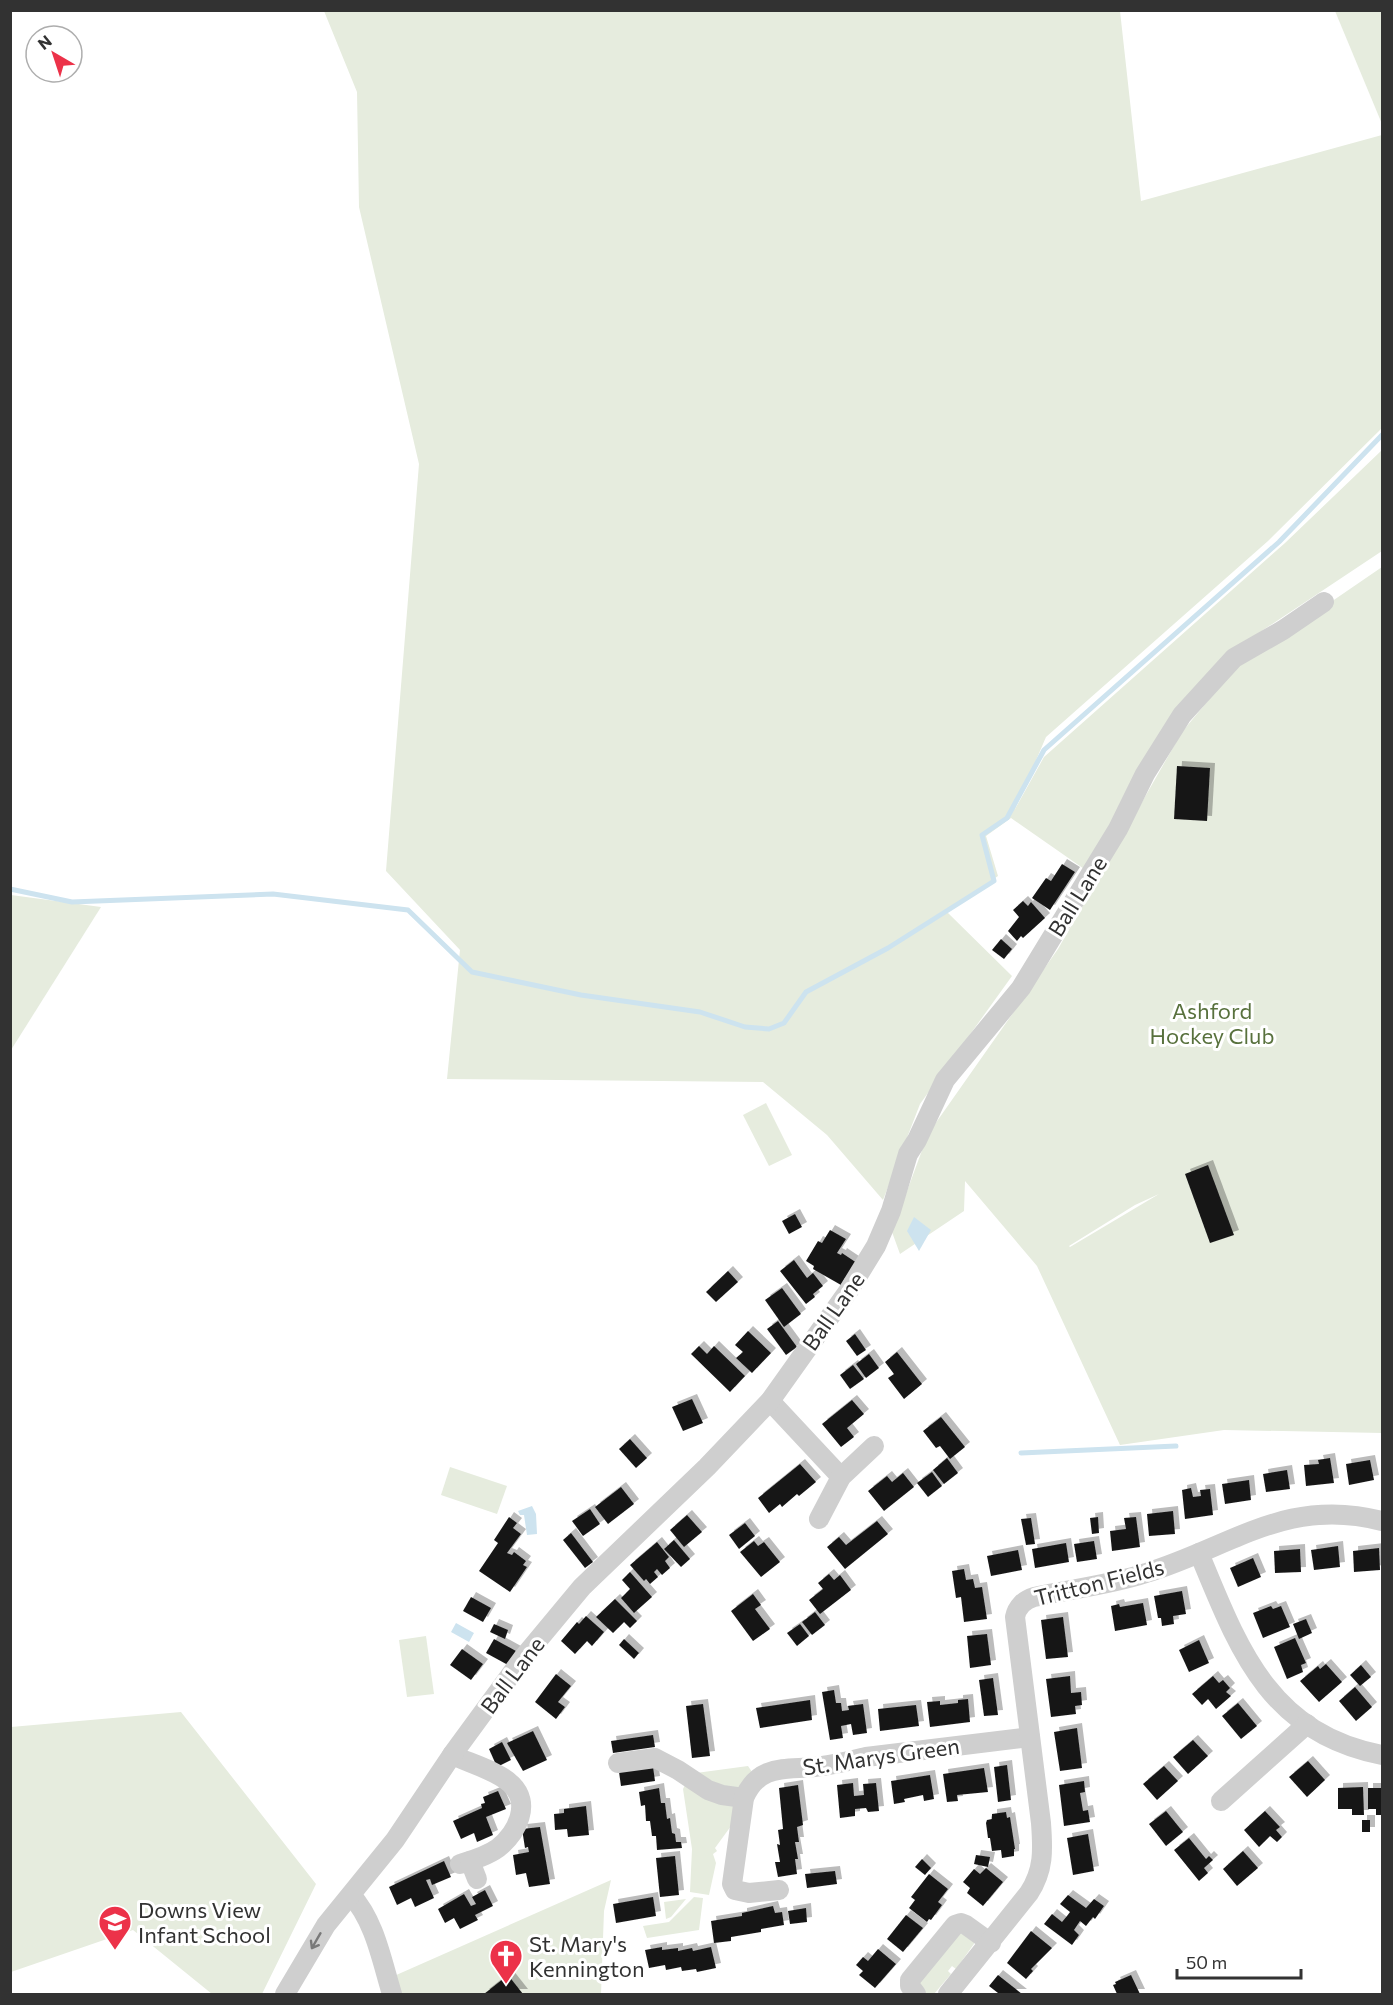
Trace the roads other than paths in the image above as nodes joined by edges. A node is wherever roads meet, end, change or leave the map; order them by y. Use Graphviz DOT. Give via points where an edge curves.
graph roads {
  1 [pos="1324,602"];
  2 [pos="770,1401"];
  3 [pos="874,1446"];
  4 [pos="841,1477"];
  5 [pos="819,1519"];
  6 [pos="1383,1521"];
  7 [pos="1199,1552"];
  8 [pos="1307,1724"];
  9 [pos="1030,1737"];
  10 [pos="452,1755"];
  11 [pos="1383,1755"];
  12 [pos="618,1763"];
  13 [pos="744,1798"];
  14 [pos="1221,1801"];
  15 [pos="469,1868"];
  16 [pos="779,1890"];
  17 [pos="351,1895"];
  18 [pos="991,1943"];
  19 [pos="285,1995"];
  20 [pos="392,1995"];
  21 [pos="916,1995"];
  22 [pos="948,1995"];
  1 -- 2 [label="street, Ball Lane" via="1234,658 1182,715 1021,988 945,1080 908,1154 876,1246"];
  2 -- 4 [label="street"];
  2 -- 10 [label="street, Ball Lane" via="582,1587 523,1658"];
  3 -- 4 [label="street"];
  4 -- 5 [label="street"];
  6 -- 7 [label="street, Tritton Fields" via="1330,1514 1297,1517 1246,1532"];
  7 -- 8 [label="street" via="1250,1665 1281,1703"];
  7 -- 9 [label="street, Tritton Fields" via="1123,1580 1034,1597 1019,1607 1016,1617"];
  8 -- 11 [label="street" via="1350,1746"];
  8 -- 14 [label="street"];
  9 -- 13 [label="street, St. Marys Green" via="775,1770 756,1779"];
  9 -- 18 [label="street, Tritton Fields" via="1043,1848 1041,1866 1029,1893"];
  10 -- 15 [label="street" via="506,1780 517,1791 521,1804 520,1818 507,1839"];
  10 -- 17 [label="street, Ball Lane" via="395,1840"];
  12 -- 13 [label="street" via="655,1758 708,1790"];
  13 -- 16 [label="street" via="732,1886 736,1891 749,1893"];
  17 -- 19 [label="street, Ball Lane, one-way" via="320,1933"];
  17 -- 20 [label="street" via="372,1931"];
  18 -- 21 [label="street" via="966,1925 955,1924 910,1980"];
  18 -- 22 [label="street, Tritton Fields"];
}
